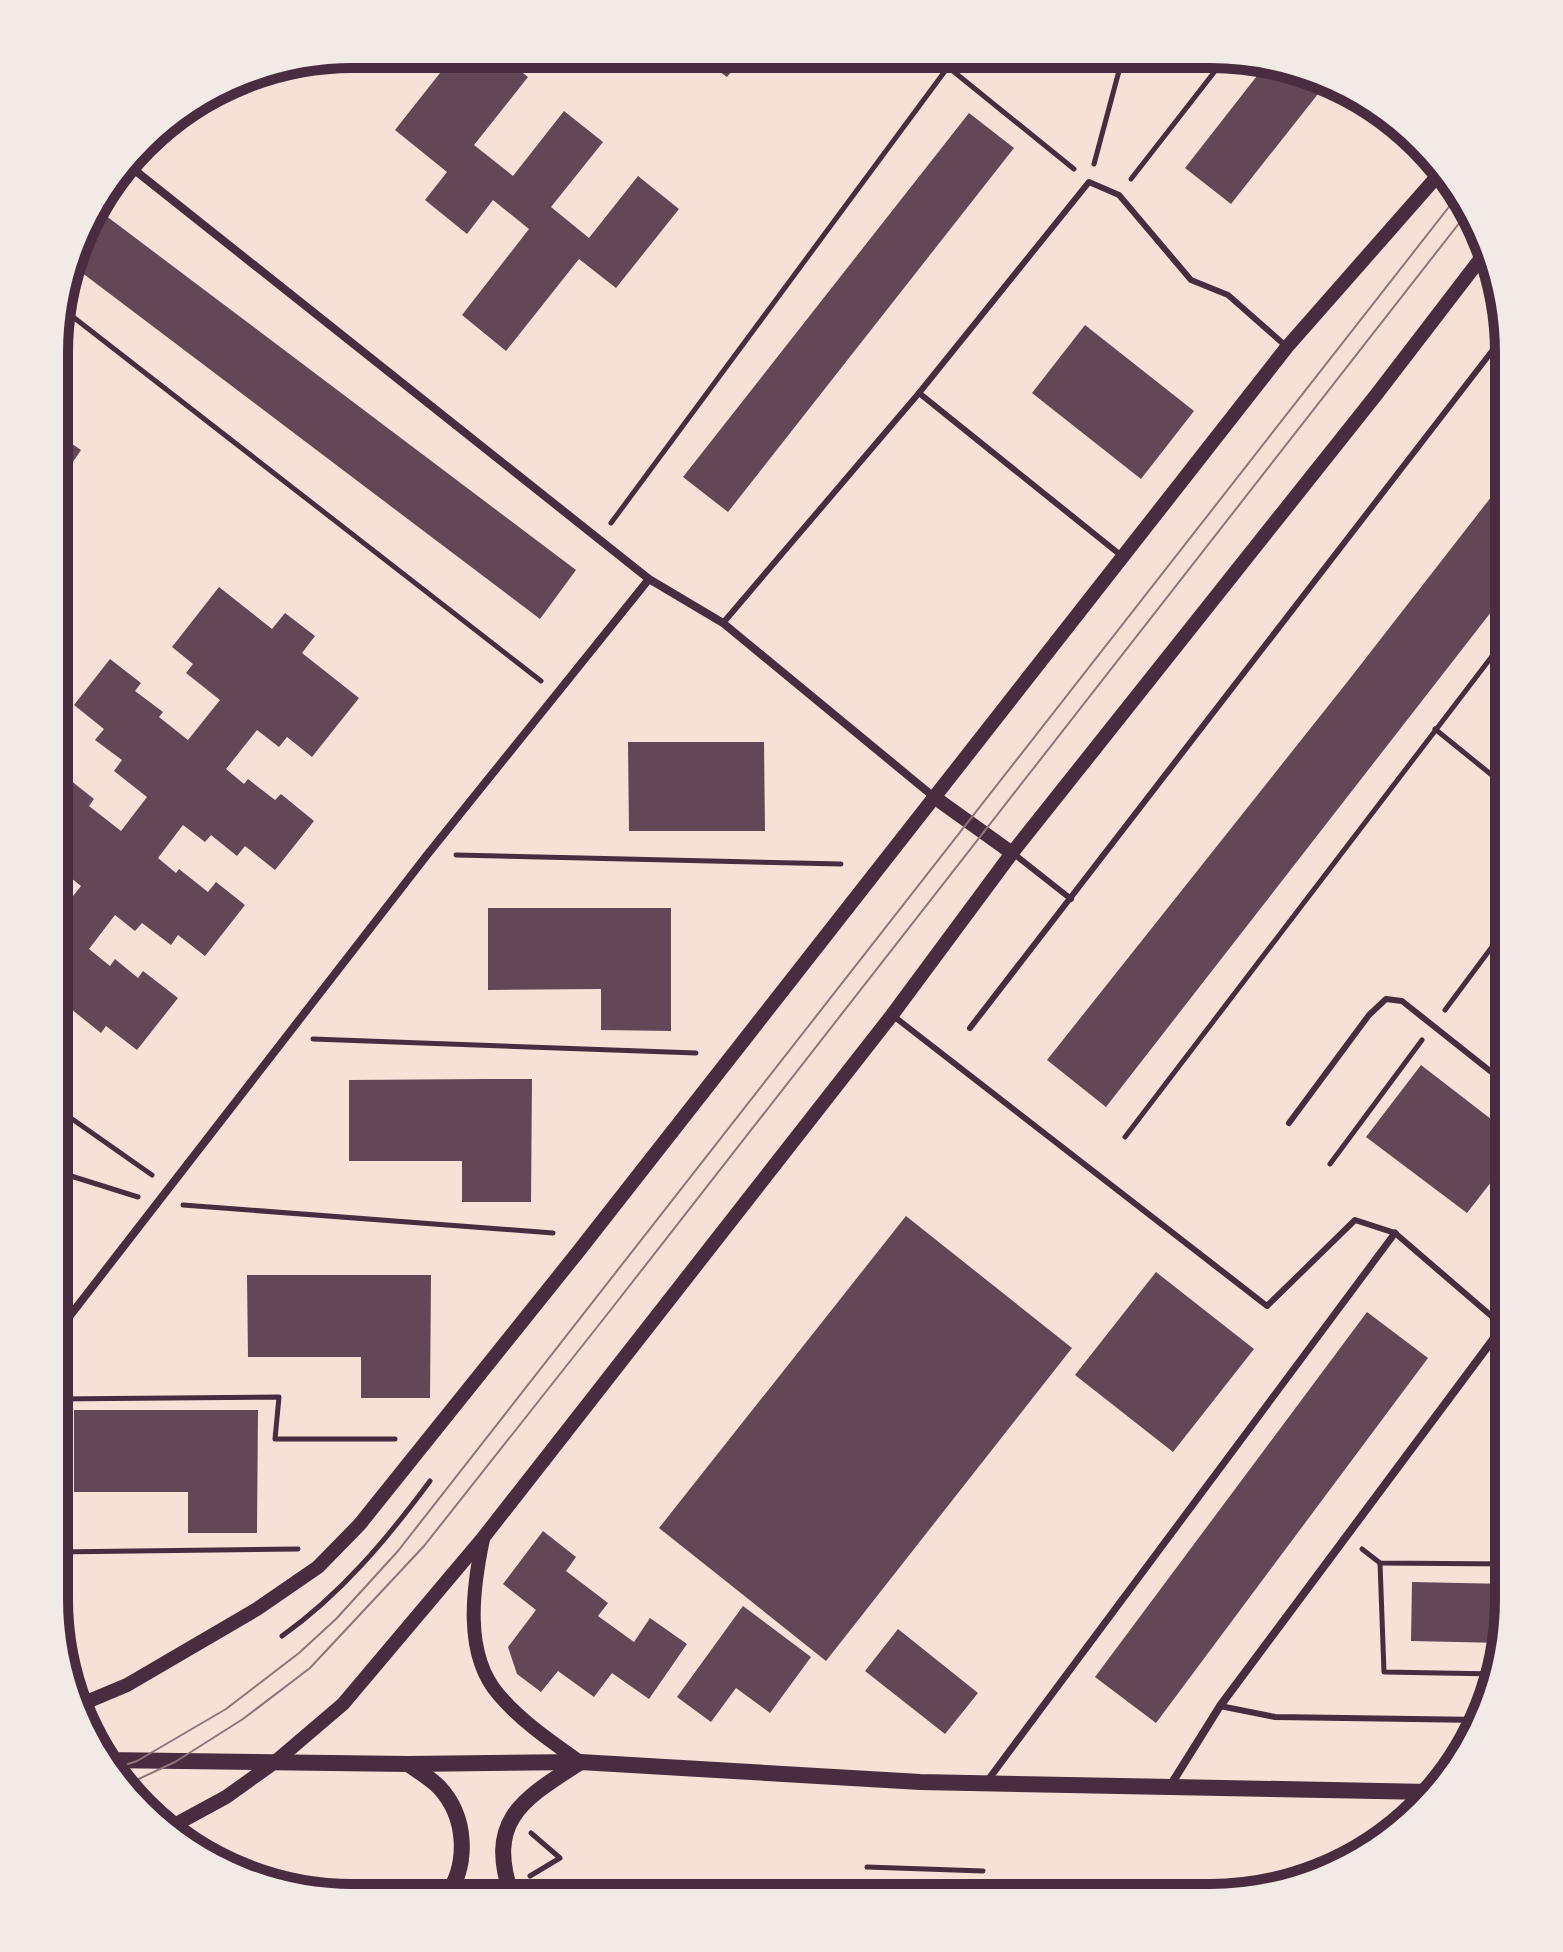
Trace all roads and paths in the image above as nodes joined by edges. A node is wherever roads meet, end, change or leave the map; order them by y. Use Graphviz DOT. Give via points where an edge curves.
graph roads {
  1 [pos="947,68"];
  2 [pos="950,68"];
  3 [pos="1120,68"];
  4 [pos="1217,68"];
  5 [pos="135,170"];
  6 [pos="1435,179"];
  7 [pos="1089,182"];
  8 [pos="1119,195"];
  9 [pos="1479,260"];
  10 [pos="70,315"];
  11 [pos="1287,347"];
  12 [pos="1495,348"];
  13 [pos="919,393"];
  14 [pos="599,539"];
  15 [pos="1123,557"];
  16 [pos="649,579"];
  17 [pos="723,623"];
  18 [pos="1495,652"];
  19 [pos="557,693"];
  20 [pos="1435,729"];
  21 [pos="1495,778"];
  22 [pos="934,797"];
  23 [pos="1012,853"];
  24 [pos="427,855"];
  25 [pos="841,864"];
  26 [pos="1071,899"];
  27 [pos="892,1015"];
  28 [pos="970,1028"];
  29 [pos="284,1037"];
  30 [pos="696,1053"];
  31 [pos="1495,1075"];
  32 [pos="68,1116"];
  33 [pos="1289,1123"];
  34 [pos="1125,1137"];
  35 [pos="68,1175"];
  36 [pos="169,1187"];
  37 [pos="157,1203"];
  38 [pos="553,1233"];
  39 [pos="1395,1233"];
  40 [pos="1495,1313"];
  41 [pos="68,1318"];
  42 [pos="1495,1337"];
  43 [pos="68,1399"];
  44 [pos="400,1439"];
  45 [pos="1346,1537"];
  46 [pos="483,1538"];
  47 [pos="299,1549"];
  48 [pos="68,1552"];
  49 [pos="1380,1563"];
  50 [pos="1495,1564"];
  51 [pos="1484,1674"];
  52 [pos="88,1702"];
  53 [pos="1220,1706"];
  54 [pos="1468,1720"];
  55 [pos="118,1760"];
  56 [pos="275,1762"];
  57 [pos="580,1762"];
  58 [pos="408,1764"];
  59 [pos="985,1783"];
  60 [pos="1169,1786"];
  61 [pos="1419,1792"];
  62 [pos="178,1823"];
  63 [pos="867,1867"];
  64 [pos="983,1871"];
  65 [pos="455,1884"];
  66 [pos="510,1884"];
  1 -- 14 [label="path"];
  2 -- 7 [label="path"];
  3 -- 7 [label="path"];
  4 -- 8 [label="path"];
  5 -- 14 [label="street"];
  6 -- 11 [label="street"];
  7 -- 8 [label="lane"];
  7 -- 13 [label="lane"];
  8 -- 11 [label="lane" via="1191,280 1228,295"];
  9 -- 23 [label="street"];
  10 -- 19 [label="path"];
  11 -- 15 [label="street"];
  12 -- 26 [label="lane"];
  13 -- 15 [label="lane"];
  13 -- 17 [label="lane"];
  14 -- 16 [label="street"];
  15 -- 22 [label="street"];
  16 -- 17 [label="street"];
  16 -- 19 [label="street"];
  17 -- 22 [label="street"];
  18 -- 20 [label="path"];
  19 -- 24 [label="street"];
  20 -- 21 [label="path"];
  20 -- 34 [label="path"];
  22 -- 23 [label="street"];
  22 -- 52 [label="street" via="360,1524 318,1567 257,1609 127,1685"];
  23 -- 26 [label="lane"];
  23 -- 27 [label="street"];
  24 -- 25 [label="path"];
  24 -- 29 [label="street"];
  26 -- 28 [label="lane"];
  27 -- 39 [label="lane" via="1267,1306 1355,1220"];
  27 -- 46 [label="street"];
  29 -- 30 [label="path"];
  29 -- 36 [label="street"];
  31 -- 33 [label="lane" via="1402,1001 1386,999"];
  32 -- 36 [label="path"];
  35 -- 37 [label="path"];
  36 -- 37 [label="street"];
  37 -- 38 [label="path"];
  37 -- 41 [label="street"];
  39 -- 40 [label="lane"];
  39 -- 59 [label="street"];
  42 -- 45 [label="street"];
  43 -- 44 [label="path" via="279,1397 275,1439"];
  45 -- 49 [label="path"];
  45 -- 53 [label="street"];
  46 -- 56 [label="street" via="343,1704"];
  46 -- 57 [label="street" via="474,1605 483,1666 497,1693"];
  47 -- 48 [label="path"];
  49 -- 50 [label="path"];
  49 -- 51 [label="path" via="1384,1672"];
  53 -- 54 [label="lane" via="1275,1717"];
  53 -- 60 [label="street"];
  55 -- 56 [label="main road"];
  56 -- 58 [label="main road"];
  56 -- 62 [label="street"];
  57 -- 58 [label="main road"];
  57 -- 59 [label="main road"];
  57 -- 66 [label="main road" via="511,1816 504,1852"];
  58 -- 65 [label="main road" via="438,1786 452,1805 461,1829 462,1862"];
  59 -- 60 [label="main road"];
  60 -- 61 [label="main road"];
  63 -- 64 [label="path"];
}
